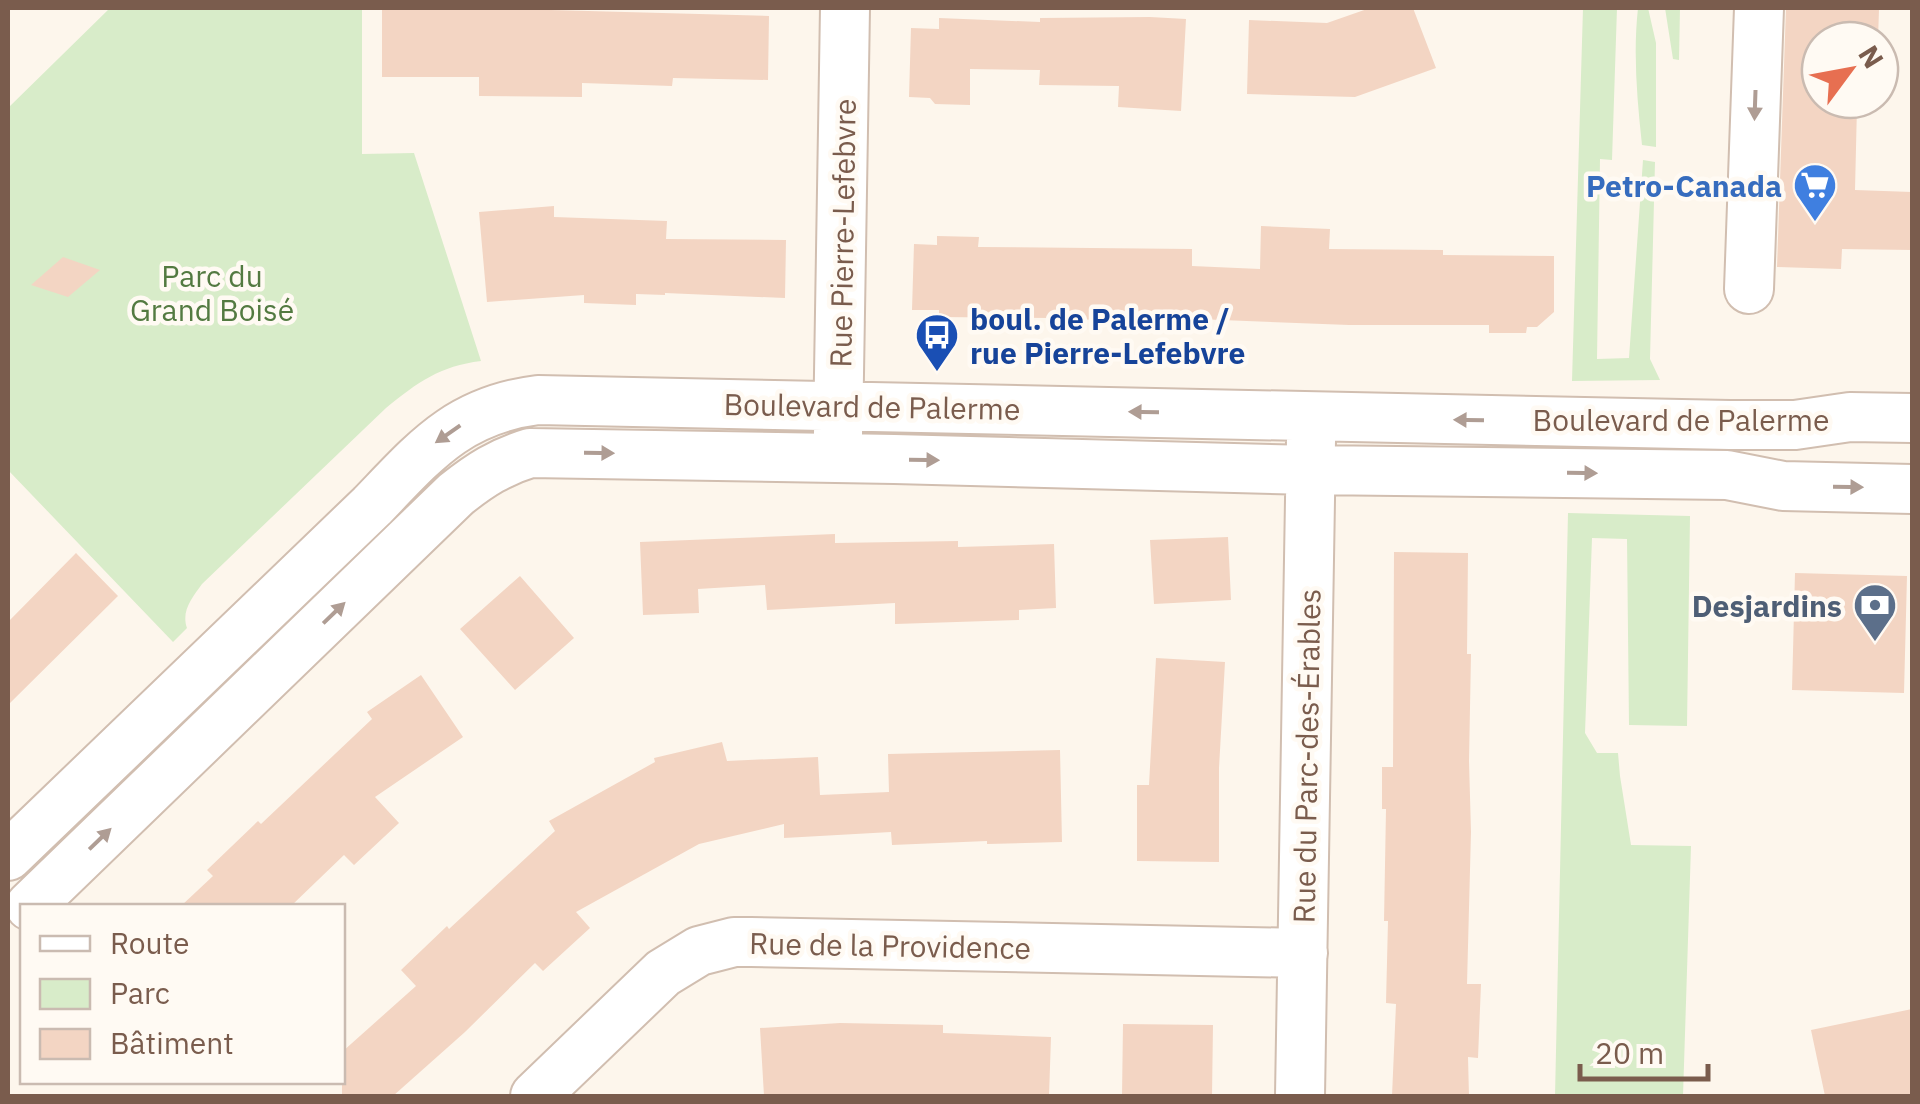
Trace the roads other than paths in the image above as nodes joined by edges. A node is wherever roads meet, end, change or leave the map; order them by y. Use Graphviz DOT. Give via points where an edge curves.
graph roads {
  1 [pos="845,8"];
  2 [pos="1758,8"];
  3 [pos="1749,288"];
  4 [pos="839,406"];
  5 [pos="1312,416"];
  6 [pos="1912,418"];
  7 [pos="1730,425"];
  8 [pos="838,458"];
  9 [pos="1310,470"];
  10 [pos="1728,476"];
  11 [pos="1912,488"];
  12 [pos="8,856"];
  13 [pos="32,904"];
  14 [pos="1303,953"];
  15 [pos="535,1096"];
  16 [pos="1300,1096"];
  1 -- 4 [label="street, Rue Pierre-Lefebvre"];
  2 -- 3 [label="street, one-way"];
  5 -- 4 [label="street, Boulevard de Palerme, one-way"];
  4 -- 8 [label="street, Rue Pierre-Lefebvre"];
  4 -- 12 [label="street, Boulevard de Palerme, one-way" via="538,400 493,409 449,431"];
  7 -- 5 [label="street, Boulevard de Palerme, one-way"];
  5 -- 9 [label="street, Rue du Parc-des-Érables"];
  6 -- 7 [label="street, Boulevard de Palerme"];
  7 -- 10 [label="street"];
  8 -- 9 [label="street, Boulevard de Palerme, one-way"];
  13 -- 8 [label="street, Boulevard de Palerme, one-way" via="480,474 530,453"];
  9 -- 10 [label="street, Boulevard de Palerme, one-way"];
  9 -- 14 [label="street, Rue du Parc-des-Érables"];
  10 -- 11 [label="street, Boulevard de Palerme, one-way" via="1783,486"];
  14 -- 15 [label="street, Rue de la Providence" via="716,945 664,973"];
  14 -- 16 [label="street, Rue du Parc-des-Érables"];
}
